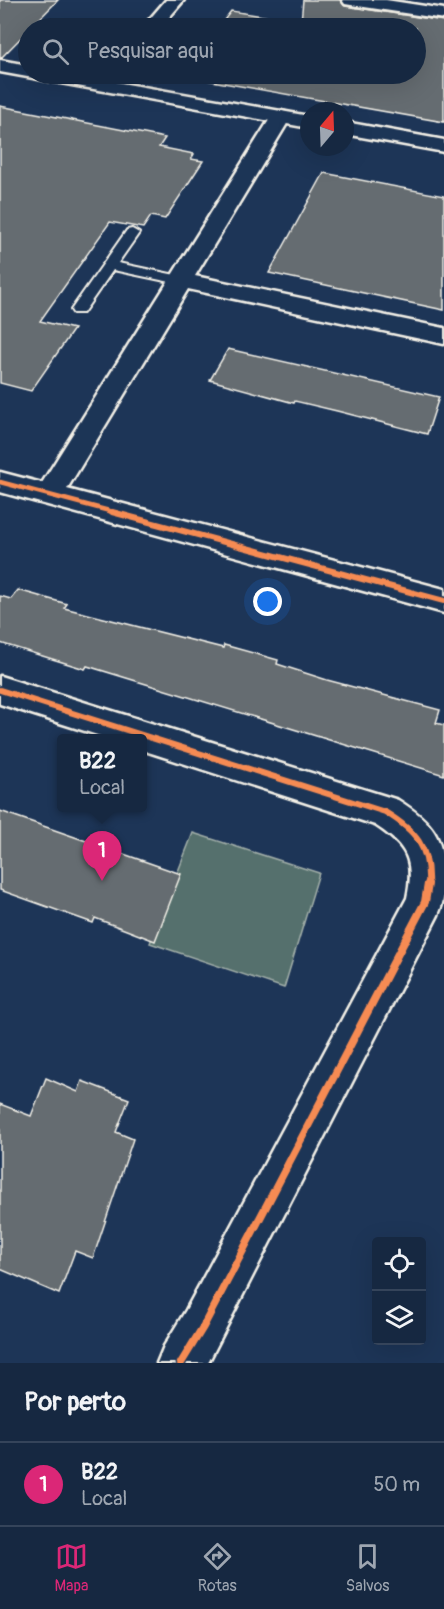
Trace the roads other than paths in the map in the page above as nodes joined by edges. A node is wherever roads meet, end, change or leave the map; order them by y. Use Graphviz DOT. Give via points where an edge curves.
graph roads {
  1 [pos="175,0"];
  2 [pos="351,0"];
  3 [pos="444,14"];
  4 [pos="160,18"];
  5 [pos="0,66"];
  6 [pos="18,69"];
  7 [pos="131,84"];
  8 [pos="281,117"];
  9 [pos="300,120"];
  10 [pos="354,130"];
  11 [pos="444,146"];
  12 [pos="132,233"];
  13 [pos="109,265"];
  14 [pos="180,280"];
  15 [pos="78,310"];
  16 [pos="444,336"];
  17 [pos="0,482"];
  18 [pos="49,495"];
  19 [pos="444,601"];
  20 [pos="0,690"];
  21 [pos="139,734"];
  22 [pos="147,737"];
  23 [pos="181,1363"];
  1 -- 4 [label="street"];
  2 -- 3 [label="street"];
  5 -- 6 [label="street"];
  7 -- 8 [label="street"];
  8 -- 9 [label="street"];
  8 -- 14 [label="street"];
  10 -- 11 [label="street"];
  12 -- 13 [label="lane"];
  13 -- 14 [label="lane"];
  13 -- 15 [label="lane"];
  14 -- 16 [label="street"];
  14 -- 18 [label="street"];
  17 -- 18 [label="street"];
  18 -- 19 [label="street"];
  20 -- 21 [label="street"];
  22 -- 23 [label="street" via="385,812 404,823 423,845 430,884 426,902"];
}
